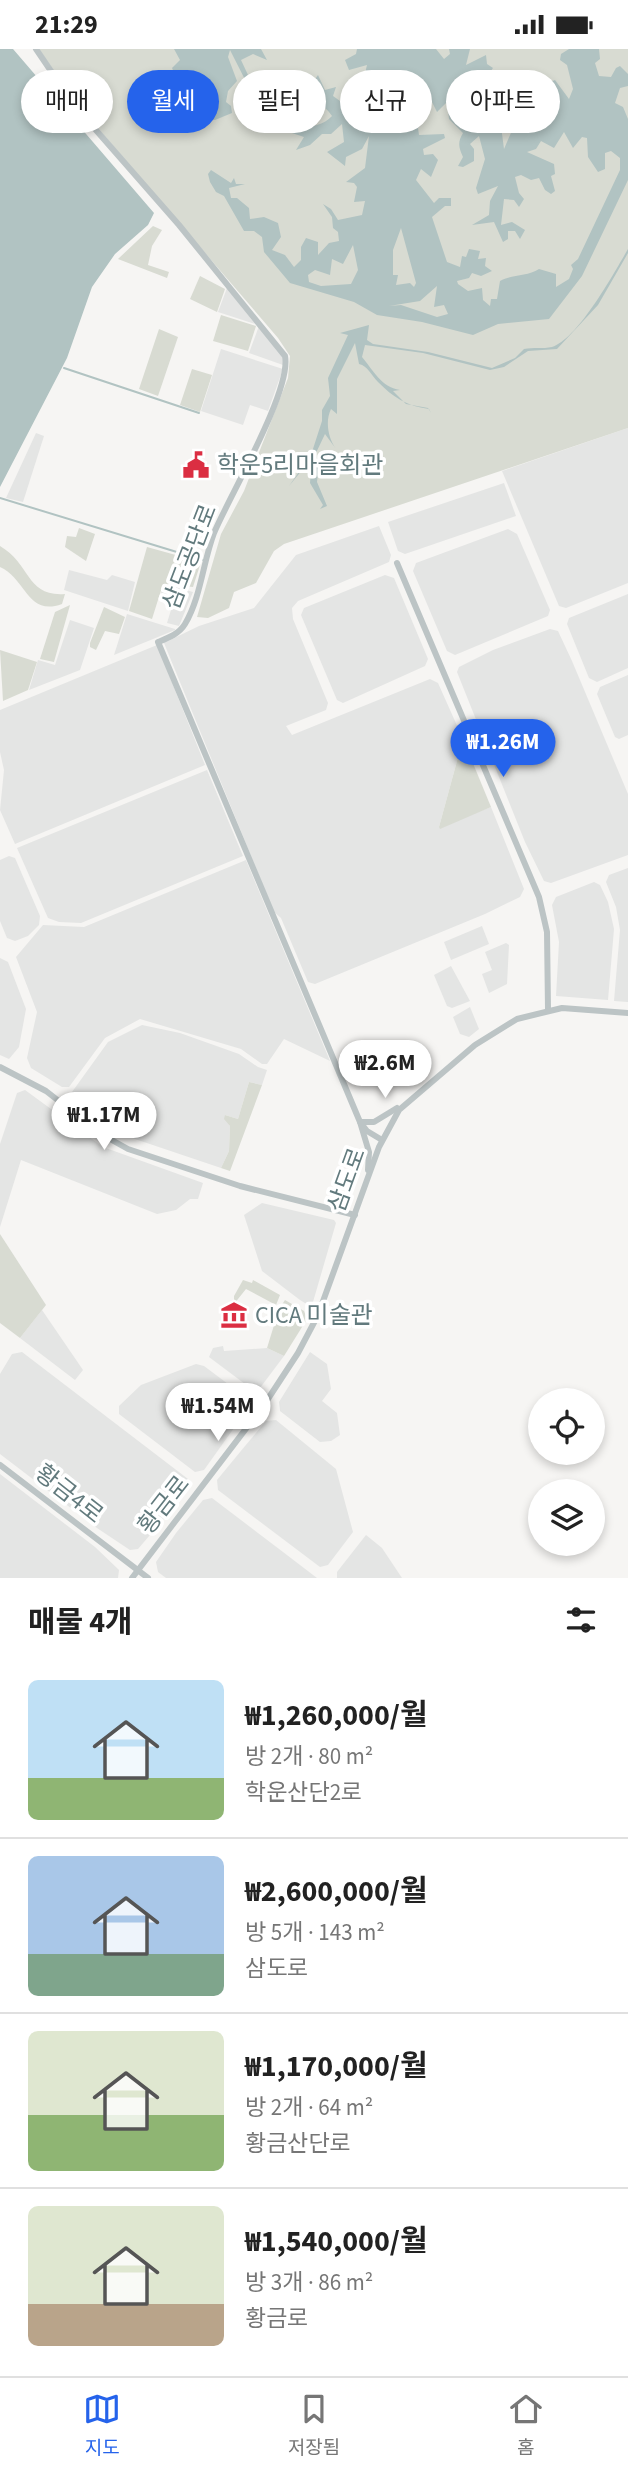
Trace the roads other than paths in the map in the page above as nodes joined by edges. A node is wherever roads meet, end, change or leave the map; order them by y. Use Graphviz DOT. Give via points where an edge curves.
graph roads {
  1 [pos="36,49"];
  2 [pos="397,563"];
  3 [pos="548,1009"];
  4 [pos="628,1013"];
  5 [pos="0,1067"];
  6 [pos="413,1097"];
  7 [pos="360,1122"];
  8 [pos="383,1140"];
  9 [pos="367,1179"];
  10 [pos="355,1215"];
  11 [pos="318,1315"];
  12 [pos="0,1465"];
  13 [pos="138,1570"];
  14 [pos="132,1578"];
  15 [pos="148,1578"];
  1 -- 7 [label="street, 삼도공단로" via="74,106 192,240 285,356 285,372 213,536 187,618 178,632 159,642"];
  2 -- 3 [label="street" via="539,897 547,932"];
  3 -- 4 [label="street, 삼도로"];
  3 -- 6 [label="street, 삼도로" via="488,1034"];
  5 -- 10 [label="street" via="46,1091 120,1146 232,1183"];
  6 -- 7 [label="street" via="376,1121"];
  6 -- 8 [label="street, 삼도로" via="395,1116"];
  7 -- 8 [label="street, 삼도공단로"];
  7 -- 9 [label="street" via="369,1152"];
  8 -- 9 [label="street, 삼도로"];
  9 -- 10 [label="street, 삼도로"];
  10 -- 11 [label="street, 삼도로"];
  11 -- 13 [label="street, 황금로" via="270,1396"];
  12 -- 13 [label="street, 황금4로"];
  13 -- 14 [label="street, 황금로"];
  13 -- 15 [label="street, 황금4로"];
}
